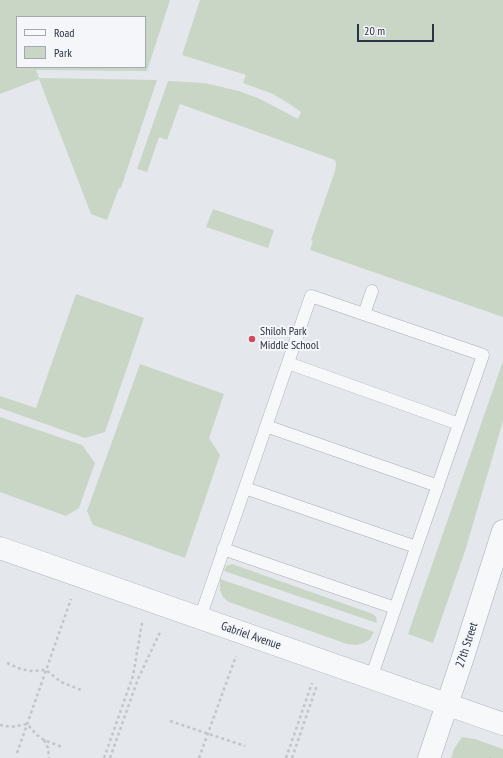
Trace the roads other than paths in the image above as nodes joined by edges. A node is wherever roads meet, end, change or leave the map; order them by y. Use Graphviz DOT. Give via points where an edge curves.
graph roads {
  1 [pos="372,291"];
  2 [pos="364,314"];
  3 [pos="288,363"];
  4 [pos="459,424"];
  5 [pos="266,426"];
  6 [pos="438,486"];
  7 [pos="245,488"];
  8 [pos="503,532"];
  9 [pos="0,548"];
  10 [pos="416,548"];
  11 [pos="223,549"];
  12 [pos="395,608"];
  13 [pos="200,618"];
  14 [pos="371,678"];
  15 [pos="447,705"];
  16 [pos="503,724"];
  17 [pos="429,758"];
  1 -- 2 [label="lane"];
  2 -- 3 [label="lane" via="311,296"];
  2 -- 4 [label="lane" via="483,355"];
  3 -- 4 [label="lane"];
  3 -- 5 [label="lane"];
  4 -- 6 [label="lane"];
  5 -- 6 [label="lane"];
  5 -- 7 [label="lane"];
  6 -- 10 [label="lane"];
  7 -- 10 [label="lane"];
  7 -- 11 [label="lane"];
  8 -- 15 [label="street, 27th Street"];
  9 -- 13 [label="street, Gabriel Avenue"];
  10 -- 12 [label="lane"];
  11 -- 12 [label="lane"];
  11 -- 13 [label="lane"];
  12 -- 14 [label="lane"];
  13 -- 14 [label="street, Gabriel Avenue"];
  14 -- 15 [label="street, Gabriel Avenue"];
  15 -- 16 [label="street, Gabriel Avenue"];
  15 -- 17 [label="street, 27th Street"];
}
